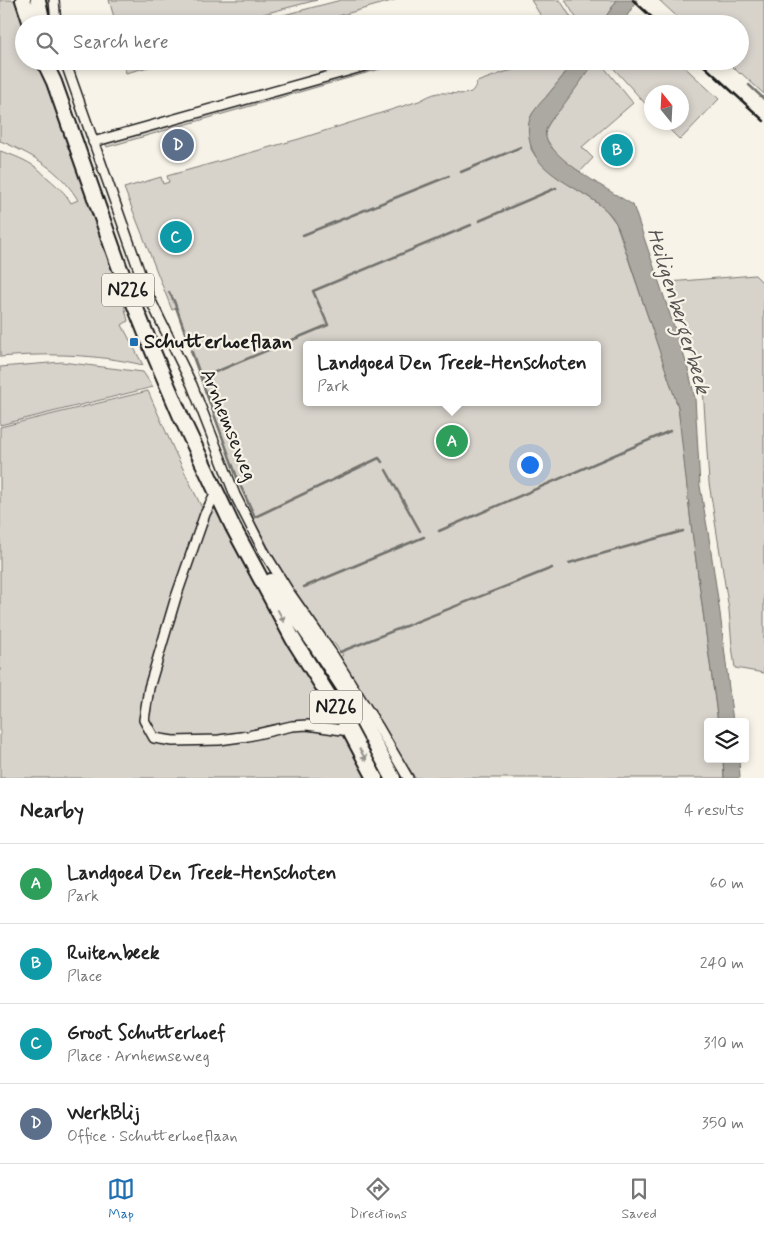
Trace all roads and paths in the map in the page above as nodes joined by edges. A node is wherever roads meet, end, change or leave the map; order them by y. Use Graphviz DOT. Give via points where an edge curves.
graph roads {
  1 [pos="23,0"];
  2 [pos="38,0"];
  3 [pos="54,0"];
  4 [pos="28,15"];
  5 [pos="41,15"];
  6 [pos="55,15"];
  7 [pos="48,70"];
  8 [pos="52,70"];
  9 [pos="68,70"];
  10 [pos="351,70"];
  11 [pos="54,82"];
  12 [pos="93,142"];
  13 [pos="216,493"];
  14 [pos="233,527"];
  15 [pos="349,730"];
  16 [pos="375,778"];
  17 [pos="393,778"];
  18 [pos="408,778"];
  1 -- 4 [label="main road"];
  2 -- 5 [label="main road"];
  3 -- 6 [label="street"];
  7 -- 11 [label="main road, Arnhemseweg / N226"];
  8 -- 11 [label="main road, Arnhemseweg / N226"];
  9 -- 12 [label="street, Arnhemseweg"];
  10 -- 12 [label="street"];
  11 -- 13 [label="main road, Arnhemseweg / N226" via="151,348"];
  12 -- 18 [label="street, Arnhemseweg" via="147,293 192,385 239,503 263,550 331,652"];
  13 -- 14 [label="main road, Arnhemseweg / N226"];
  13 -- 15 [label="street, Arnhemseweg" via="205,514 176,597 149,688 144,720 154,738 219,740 307,725"];
  14 -- 15 [label="main road, Arnhemseweg / N226, one-way" via="293,638"];
  14 -- 17 [label="main road, Arnhemseweg / N226" via="348,694"];
  15 -- 16 [label="main road, Arnhemseweg / N226, one-way"];
}
